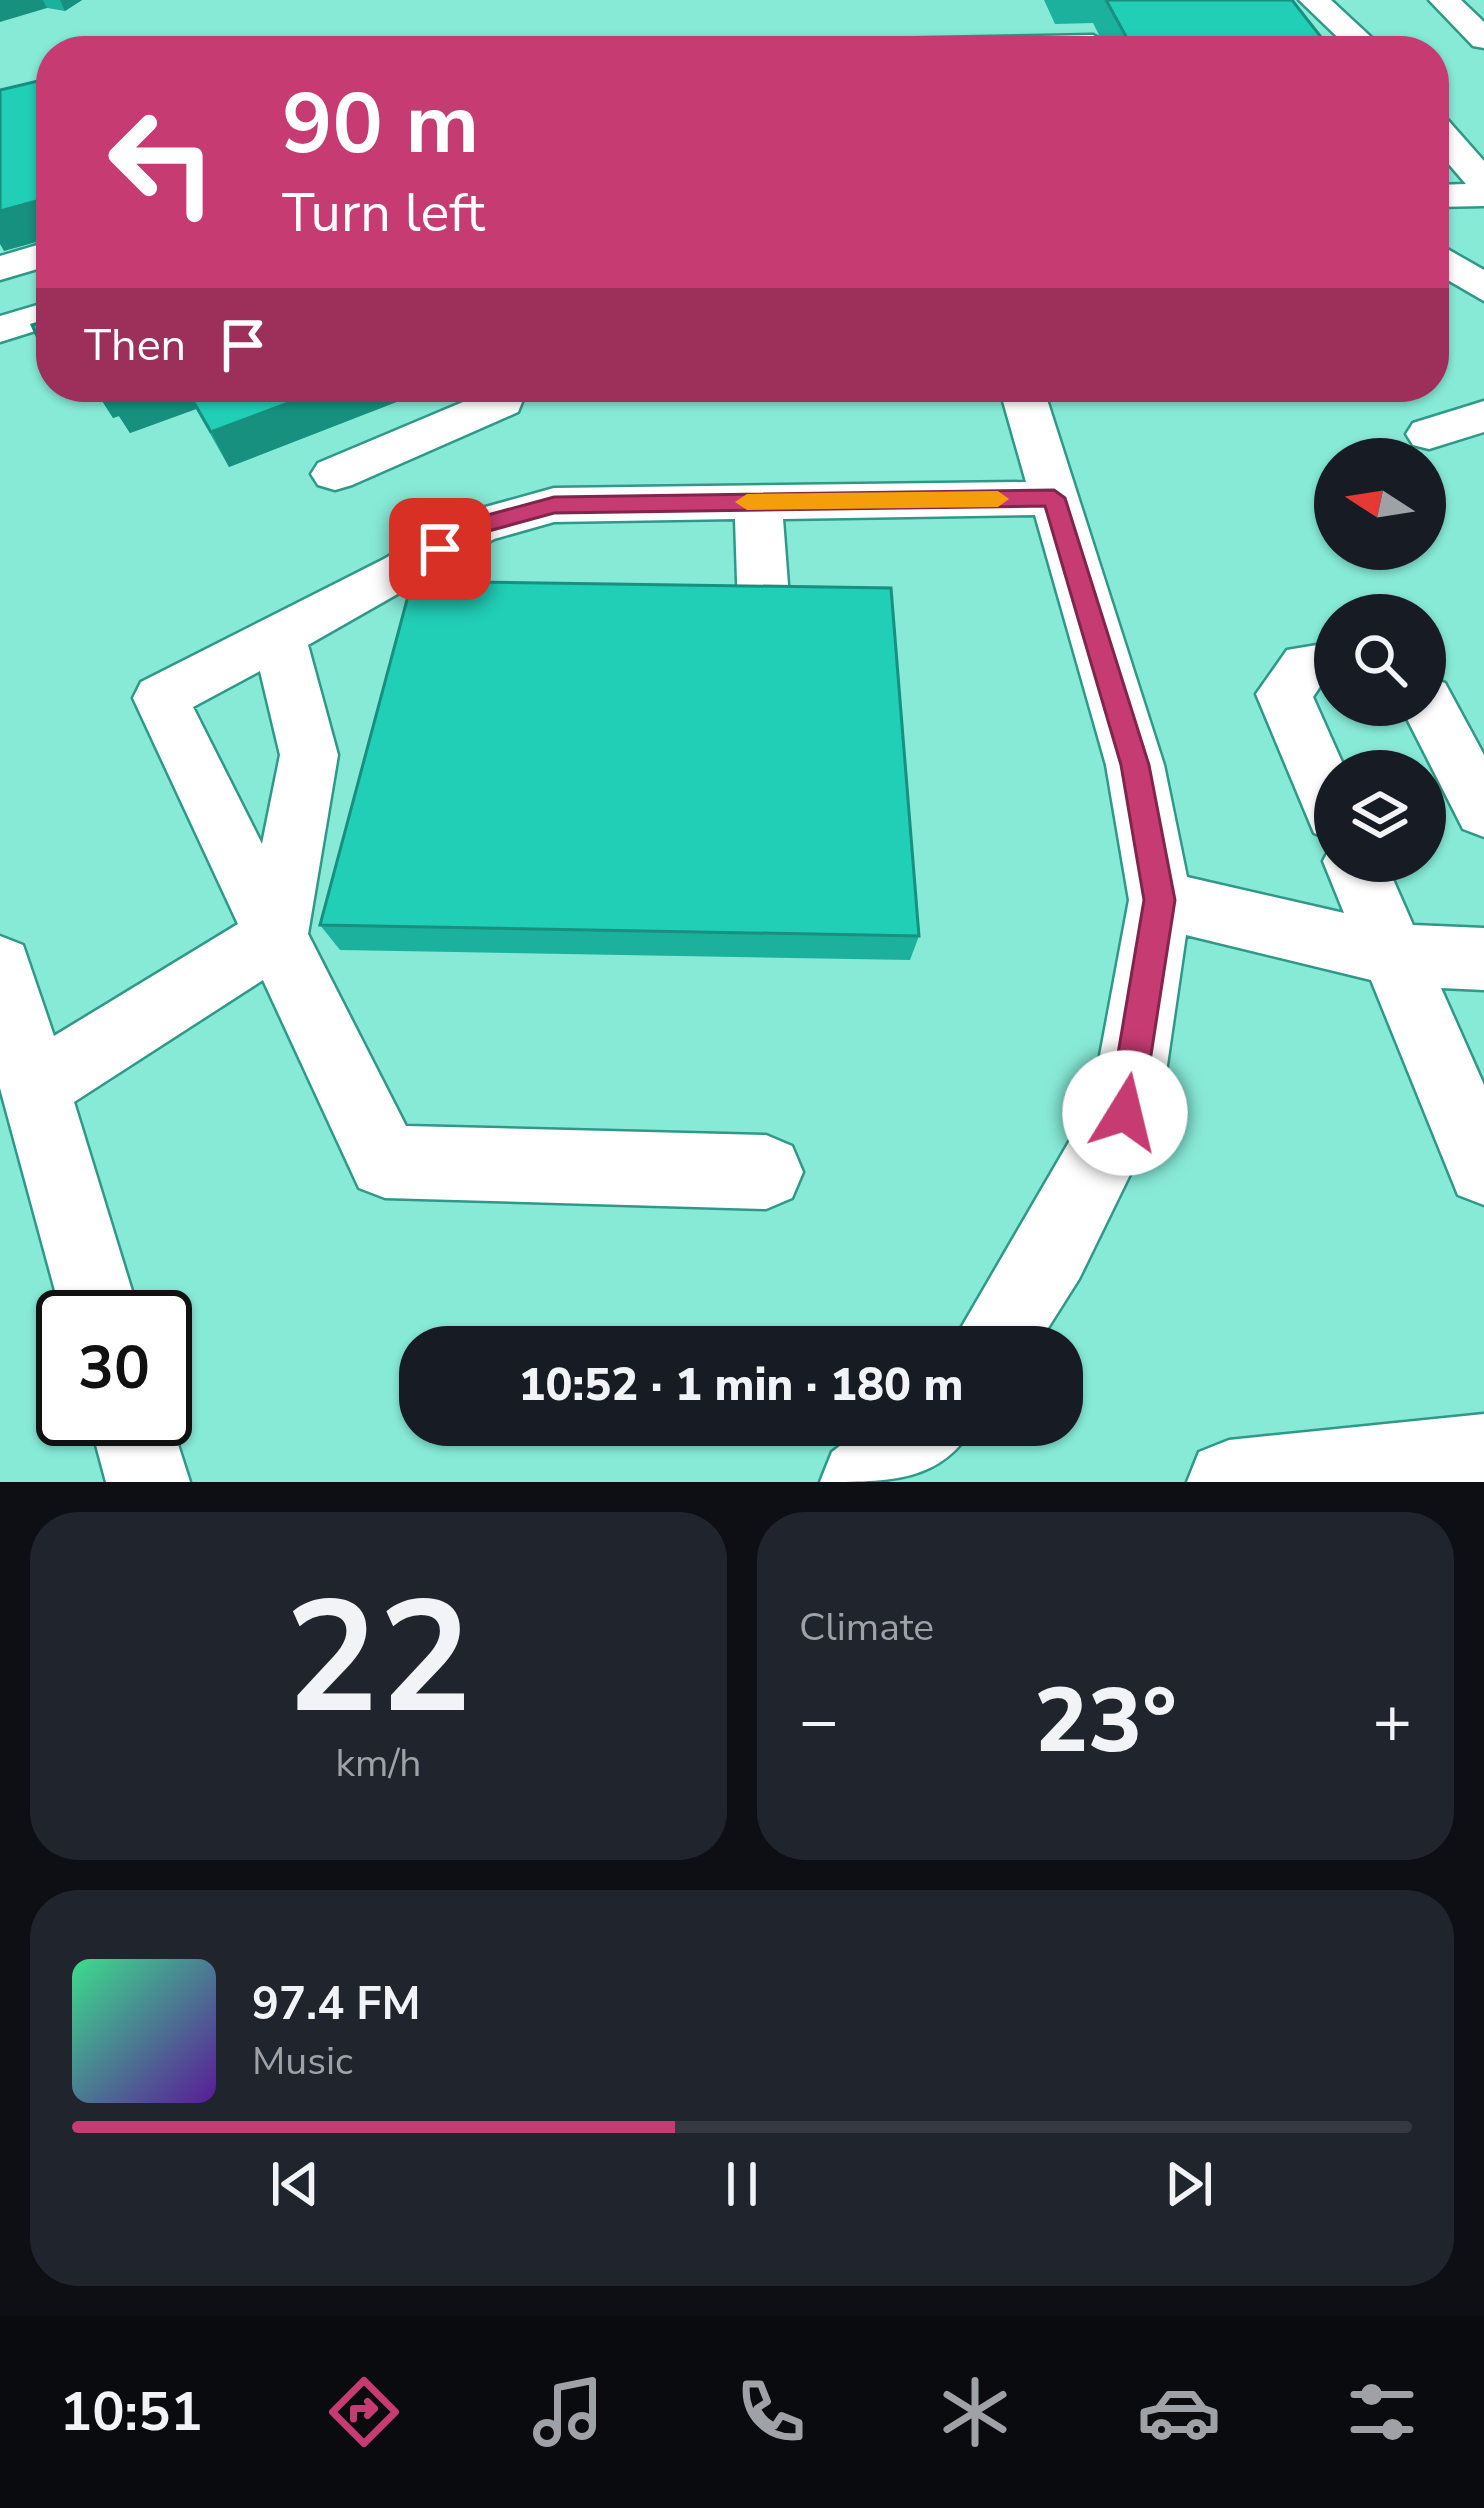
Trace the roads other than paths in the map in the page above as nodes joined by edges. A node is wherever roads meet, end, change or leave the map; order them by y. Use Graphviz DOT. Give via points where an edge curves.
graph roads {
  1 [pos="1313,0"];
  2 [pos="1444,0"];
  3 [pos="1028,15"];
  4 [pos="1038,36"];
  5 [pos="1353,36"];
  6 [pos="1484,39"];
  7 [pos="1449,150"];
  8 [pos="1484,183"];
  9 [pos="1484,195"];
  10 [pos="1449,196"];
  11 [pos="36,257"];
  12 [pos="1449,263"];
  13 [pos="0,268"];
  14 [pos="1484,289"];
  15 [pos="36,318"];
  16 [pos="0,329"];
  17 [pos="502,402"];
  18 [pos="1025,402"];
  19 [pos="1484,416"];
  20 [pos="1429,434"];
  21 [pos="335,474"];
  22 [pos="1054,498"];
  23 [pos="758,502"];
  24 [pos="764,611"];
  25 [pos="279,637"];
  26 [pos="1314,664"];
  27 [pos="1439,726"];
  28 [pos="1314,765"];
  29 [pos="1484,811"];
  30 [pos="1363,882"];
  31 [pos="1160,900"];
  32 [pos="276,936"];
  33 [pos="1394,955"];
  34 [pos="1484,959"];
  35 [pos="0,967"];
  36 [pos="19,1062"];
  37 [pos="1484,1169"];
  38 [pos="766,1172"];
  39 [pos="92,1290"];
  40 [pos="1004,1326"];
  41 [pos="138,1446"];
  42 [pos="907,1446"];
  43 [pos="1484,1456"];
  44 [pos="148,1482"];
  45 [pos="862,1482"];
  46 [pos="1229,1482"];
  1 -- 5 [label="street"];
  2 -- 6 [label="street"];
  3 -- 4 [label="street"];
  7 -- 8 [label="street"];
  9 -- 10 [label="street"];
  11 -- 13 [label="street"];
  12 -- 14 [label="street"];
  15 -- 16 [label="street"];
  17 -- 21 [label="street"];
  18 -- 22 [label="street"];
  19 -- 20 [label="street"];
  22 -- 23 [label="street"];
  22 -- 31 [label="street" via="1135,765"];
  23 -- 24 [label="street"];
  23 -- 25 [label="street" via="554,505 477,526"];
  25 -- 32 [label="street" via="309,754"];
  25 -- 32 [label="street" via="161,698"];
  26 -- 28 [label="street" via="1284,694"];
  27 -- 29 [label="street"];
  30 -- 33 [label="street"];
  31 -- 33 [label="street"];
  31 -- 40 [label="street" via="1125,1113"];
  32 -- 36 [label="street"];
  32 -- 38 [label="street" via="385,1162"];
  33 -- 34 [label="street"];
  33 -- 37 [label="street"];
  35 -- 36 [label="street"];
  36 -- 39 [label="street"];
  41 -- 44 [label="street"];
  42 -- 45 [label="street"];
  43 -- 46 [label="street"];
}
